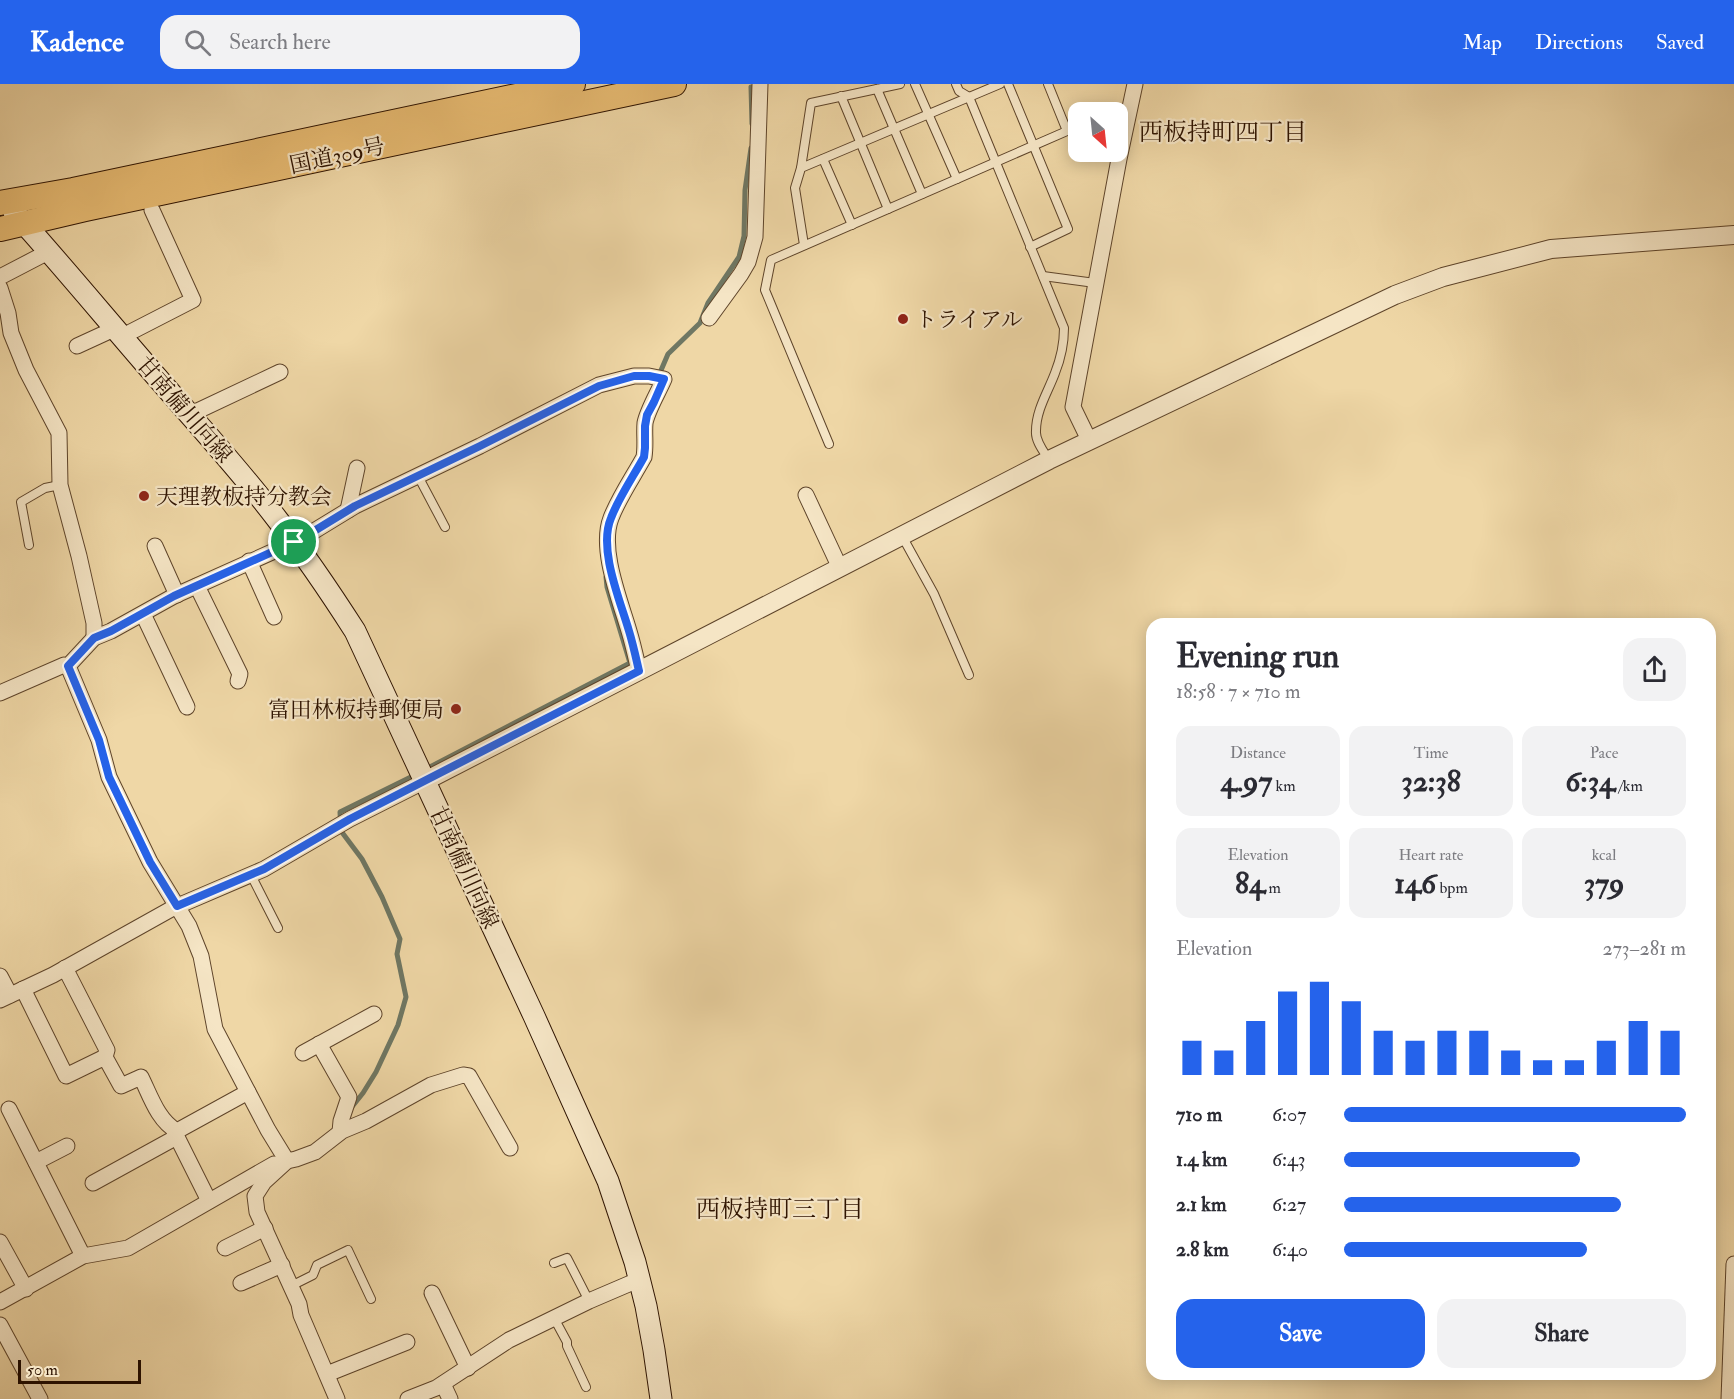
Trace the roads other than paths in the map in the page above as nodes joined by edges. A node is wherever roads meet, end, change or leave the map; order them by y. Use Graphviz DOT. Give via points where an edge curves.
graph roads {
  1 [pos="573,84"];
  2 [pos="674,84"];
  3 [pos="760,84"];
  4 [pos="900,84"];
  5 [pos="915,84"];
  6 [pos="956,84"];
  7 [pos="1000,84"];
  8 [pos="1008,84"];
  9 [pos="1048,84"];
  10 [pos="1135,84"];
  11 [pos="878,89"];
  12 [pos="841,96"];
  13 [pos="969,98"];
  14 [pos="929,114"];
  15 [pos="894,128"];
  16 [pos="860,142"];
  17 [pos="1034,145"];
  18 [pos="822,159"];
  19 [pos="995,162"];
  20 [pos="801,168"];
  21 [pos="957,179"];
  22 [pos="922,194"];
  23 [pos="2,200"];
  24 [pos="888,209"];
  25 [pos="152,210"];
  26 [pos="24,223"];
  27 [pos="852,225"];
  28 [pos="0,229"];
  29 [pos="1734,235"];
  30 [pos="804,245"];
  31 [pos="1030,247"];
  32 [pos="50,251"];
  33 [pos="1043,276"];
  34 [pos="0,277"];
  35 [pos="1095,283"];
  36 [pos="0,288"];
  37 [pos="709,318"];
  38 [pos="118,333"];
  39 [pos="77,346"];
  40 [pos="280,372"];
  41 [pos="189,415"];
  42 [pos="1089,440"];
  43 [pos="829,444"];
  44 [pos="1048,460"];
  45 [pos="357,468"];
  46 [pos="418,476"];
  47 [pos="60,485"];
  48 [pos="806,495"];
  49 [pos="348,510"];
  50 [pos="445,527"];
  51 [pos="902,536"];
  52 [pos="294,542"];
  53 [pos="29,545"];
  54 [pos="155,546"];
  55 [pos="249,561"];
  56 [pos="840,568"];
  57 [pos="196,586"];
  58 [pos="177,595"];
  59 [pos="143,614"];
  60 [pos="274,617"];
  61 [pos="94,638"];
  62 [pos="68,666"];
  63 [pos="639,671"];
  64 [pos="969,675"];
  65 [pos="237,681"];
  66 [pos="0,693"];
  67 [pos="187,707"];
  68 [pos="425,781"];
  69 [pos="251,875"];
  70 [pos="177,906"];
  71 [pos="278,928"];
  72 [pos="65,968"];
  73 [pos="0,976"];
  74 [pos="11,994"];
  75 [pos="374,1014"];
  76 [pos="319,1044"];
  77 [pos="303,1053"];
  78 [pos="105,1057"];
  79 [pos="248,1092"];
  80 [pos="9,1109"];
  81 [pos="176,1132"];
  82 [pos="340,1132"];
  83 [pos="67,1146"];
  84 [pos="510,1148"];
  85 [pos="285,1159"];
  86 [pos="36,1162"];
  87 [pos="93,1183"];
  88 [pos="209,1201"];
  89 [pos="265,1228"];
  90 [pos="0,1242"];
  91 [pos="225,1248"];
  92 [pos="83,1256"];
  93 [pos="554,1263"];
  94 [pos="1734,1264"];
  95 [pos="282,1265"];
  96 [pos="638,1278"];
  97 [pos="241,1283"];
  98 [pos="291,1286"];
  99 [pos="26,1288"];
  100 [pos="432,1293"];
  101 [pos="371,1299"];
  102 [pos="590,1301"];
  103 [pos="0,1302"];
  104 [pos="555,1318"];
  105 [pos="0,1325"];
  106 [pos="407,1342"];
  107 [pos="468,1368"];
  108 [pos="327,1374"];
  109 [pos="442,1384"];
  110 [pos="586,1387"];
  111 [pos="40,1399"];
  112 [pos="337,1399"];
  113 [pos="408,1399"];
  114 [pos="450,1399"];
  115 [pos="661,1399"];
  116 [pos="1729,1399"];
  1 -- 23 [label="highway, 国道309号" via="85,188"];
  2 -- 26 [label="highway, 国道309号"];
  3 -- 37 [label="street" via="755,237 748,262"];
  4 -- 11 [label="lane"];
  5 -- 14 [label="lane"];
  6 -- 13 [label="lane"];
  7 -- 13 [label="lane"];
  8 -- 17 [label="lane"];
  9 -- 17 [label="lane" via="1067,131"];
  10 -- 35 [label="street"];
  11 -- 12 [label="lane"];
  11 -- 15 [label="lane"];
  12 -- 16 [label="lane"];
  12 -- 20 [label="lane" via="810,103"];
  13 -- 14 [label="lane"];
  13 -- 19 [label="lane"];
  14 -- 15 [label="lane"];
  14 -- 21 [label="lane"];
  15 -- 16 [label="lane"];
  15 -- 22 [label="lane"];
  16 -- 18 [label="lane"];
  16 -- 24 [label="lane"];
  17 -- 19 [label="lane"];
  17 -- 31 [label="lane" via="1068,229"];
  18 -- 20 [label="lane"];
  18 -- 27 [label="lane"];
  19 -- 21 [label="lane"];
  19 -- 31 [label="lane"];
  20 -- 30 [label="lane" via="795,188"];
  21 -- 22 [label="lane"];
  22 -- 24 [label="lane"];
  23 -- 26 [label="main road, 甘南備川向線"];
  24 -- 27 [label="lane"];
  25 -- 38 [label="street" via="193,300"];
  26 -- 28 [label="highway, 国道309号"];
  26 -- 32 [label="main road, 甘南備川向線"];
  27 -- 30 [label="lane"];
  29 -- 42 [label="street" via="1551,249 1443,277 1395,295"];
  30 -- 43 [label="lane" via="771,260 765,290"];
  31 -- 33 [label="lane"];
  32 -- 34 [label="street"];
  32 -- 38 [label="main road, 甘南備川向線"];
  33 -- 35 [label="lane"];
  33 -- 44 [label="lane" via="1064,328 1064,347 1041,404 1035,432"];
  35 -- 42 [label="street" via="1073,407"];
  36 -- 47 [label="street" via="11,333 26,370 59,433"];
  38 -- 39 [label="street"];
  38 -- 41 [label="main road, 甘南備川向線"];
  40 -- 41 [label="street"];
  41 -- 52 [label="main road, 甘南備川向線"];
  42 -- 44 [label="street"];
  44 -- 51 [label="street"];
  45 -- 49 [label="street"];
  46 -- 49 [label="street"];
  46 -- 50 [label="lane"];
  46 -- 63 [label="street" via="599,386 634,376 664,379 647,415 644,457 610,519 607,534 615,586"];
  47 -- 53 [label="lane" via="45,488 21,502"];
  47 -- 61 [label="street" via="79,555"];
  48 -- 56 [label="street"];
  49 -- 52 [label="street"];
  51 -- 56 [label="street"];
  51 -- 64 [label="lane" via="934,594"];
  52 -- 55 [label="street"];
  52 -- 68 [label="main road, 甘南備川向線" via="355,631"];
  54 -- 58 [label="street"];
  55 -- 57 [label="street"];
  55 -- 60 [label="street"];
  56 -- 63 [label="street"];
  57 -- 58 [label="street"];
  57 -- 65 [label="street" via="240,674"];
  58 -- 59 [label="street"];
  59 -- 61 [label="street"];
  59 -- 67 [label="street"];
  61 -- 62 [label="street"];
  62 -- 66 [label="street"];
  62 -- 70 [label="street" via="99,740 109,777 150,862"];
  63 -- 68 [label="street"];
  68 -- 69 [label="street"];
  68 -- 96 [label="main road, 甘南備川向線" via="609,1181"];
  69 -- 70 [label="street"];
  69 -- 71 [label="lane"];
  70 -- 72 [label="street"];
  70 -- 79 [label="street" via="201,956 215,1029"];
  72 -- 74 [label="street"];
  72 -- 78 [label="street" via="107,1050"];
  73 -- 74 [label="street"];
  74 -- 78 [label="street" via="66,1076"];
  75 -- 76 [label="street"];
  76 -- 77 [label="street"];
  76 -- 82 [label="street" via="349,1097"];
  78 -- 81 [label="street" via="121,1086 141,1077 160,1116"];
  79 -- 81 [label="street"];
  79 -- 85 [label="street"];
  80 -- 86 [label="street"];
  81 -- 87 [label="street" via="173,1139"];
  81 -- 88 [label="street"];
  82 -- 84 [label="street" via="431,1085 469,1076"];
  82 -- 85 [label="street" via="315,1152 297,1160"];
  83 -- 86 [label="street"];
  85 -- 88 [label="street"];
  85 -- 89 [label="street" via="255,1196"];
  86 -- 92 [label="street"];
  88 -- 92 [label="street" via="128,1248"];
  89 -- 91 [label="street"];
  89 -- 95 [label="street"];
  90 -- 99 [label="street"];
  92 -- 99 [label="street"];
  93 -- 102 [label="lane" via="567,1258"];
  94 -- 116 [label="street"];
  95 -- 97 [label="street"];
  95 -- 98 [label="street"];
  96 -- 102 [label="street"];
  96 -- 115 [label="main road, 甘南備川向線"];
  98 -- 101 [label="lane" via="313,1275 317,1265 348,1250"];
  98 -- 108 [label="street"];
  99 -- 103 [label="street"];
  100 -- 107 [label="street"];
  102 -- 104 [label="street"];
  104 -- 107 [label="street" via="508,1340"];
  104 -- 110 [label="lane"];
  105 -- 111 [label="street"];
  106 -- 108 [label="street"];
  107 -- 109 [label="street"];
  108 -- 112 [label="street"];
  109 -- 113 [label="street"];
  109 -- 114 [label="street"];
}
